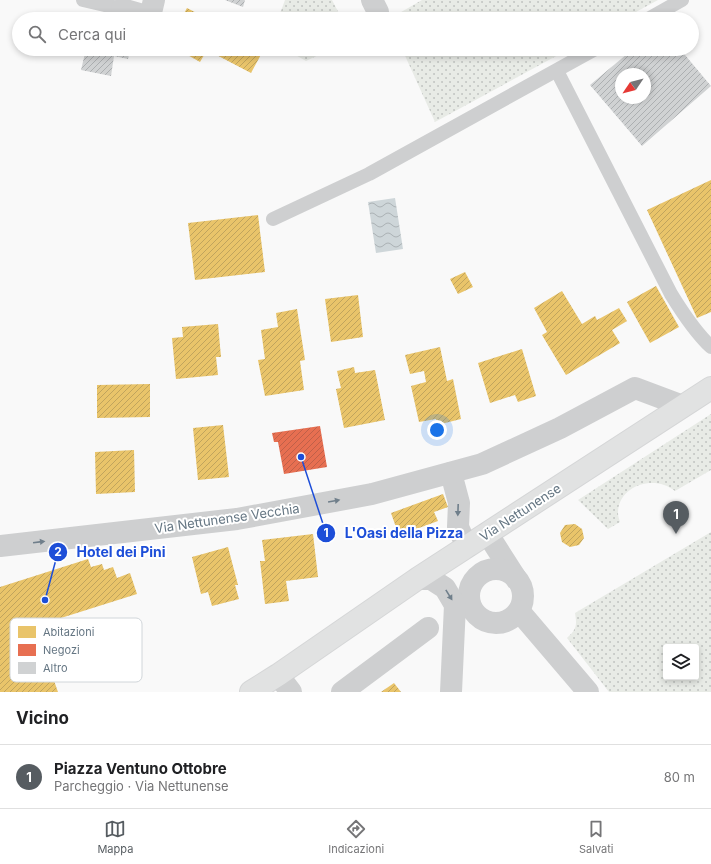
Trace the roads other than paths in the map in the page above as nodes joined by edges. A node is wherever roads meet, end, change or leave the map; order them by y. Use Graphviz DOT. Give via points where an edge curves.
graph roads {
  1 [pos="83,0"];
  2 [pos="154,0"];
  3 [pos="682,0"];
  4 [pos="122,10"];
  5 [pos="130,12"];
  6 [pos="151,12"];
  7 [pos="661,12"];
  8 [pos="583,56"];
  9 [pos="557,71"];
  10 [pos="273,219"];
  11 [pos="711,347"];
  12 [pos="711,388"];
  13 [pos="684,406"];
  14 [pos="451,473"];
  15 [pos="487,533"];
  16 [pos="0,546"];
  17 [pos="467,547"];
  18 [pos="417,579"];
  19 [pos="518,581"];
  20 [pos="518,610"];
  21 [pos="428,628"];
  22 [pos="278,676"];
  23 [pos="251,692"];
  24 [pos="291,692"];
  25 [pos="342,692"];
  26 [pos="451,692"];
  27 [pos="588,692"];
  1 -- 4 [label="lane"];
  2 -- 6 [label="street"];
  3 -- 7 [label="lane"];
  4 -- 5 [label="street"];
  8 -- 9 [label="lane"];
  9 -- 10 [label="lane" via="369,174"];
  9 -- 11 [label="lane" via="672,294"];
  12 -- 13 [label="main road, Via Nettunense"];
  13 -- 14 [label="street, Via Nettunense Vecchia" via="635,388 560,428 482,464"];
  13 -- 15 [label="main road, Via Nettunense"];
  16 -- 14 [label="street, Via Nettunense Vecchia, one-way" via="237,519 372,494"];
  14 -- 17 [label="street, one-way" via="459,503 458,528"];
  15 -- 17 [label="main road, Via Nettunense"];
  15 -- 19 [label="street"];
  17 -- 18 [label="main road, Via Nettunense"];
  18 -- 22 [label="main road, Via Nettunense"];
  18 -- 26 [label="street, one-way" via="432,579 445,588 455,605"];
  19 -- 20 [label="street" via="523,596"];
  19 -- 20 [label="street" via="503,570 485,571 472,583 469,592 472,610 486,621 504,622"];
  20 -- 27 [label="street"];
  21 -- 25 [label="street"];
  22 -- 23 [label="main road, Via Nettunense"];
  22 -- 24 [label="street"];
}
